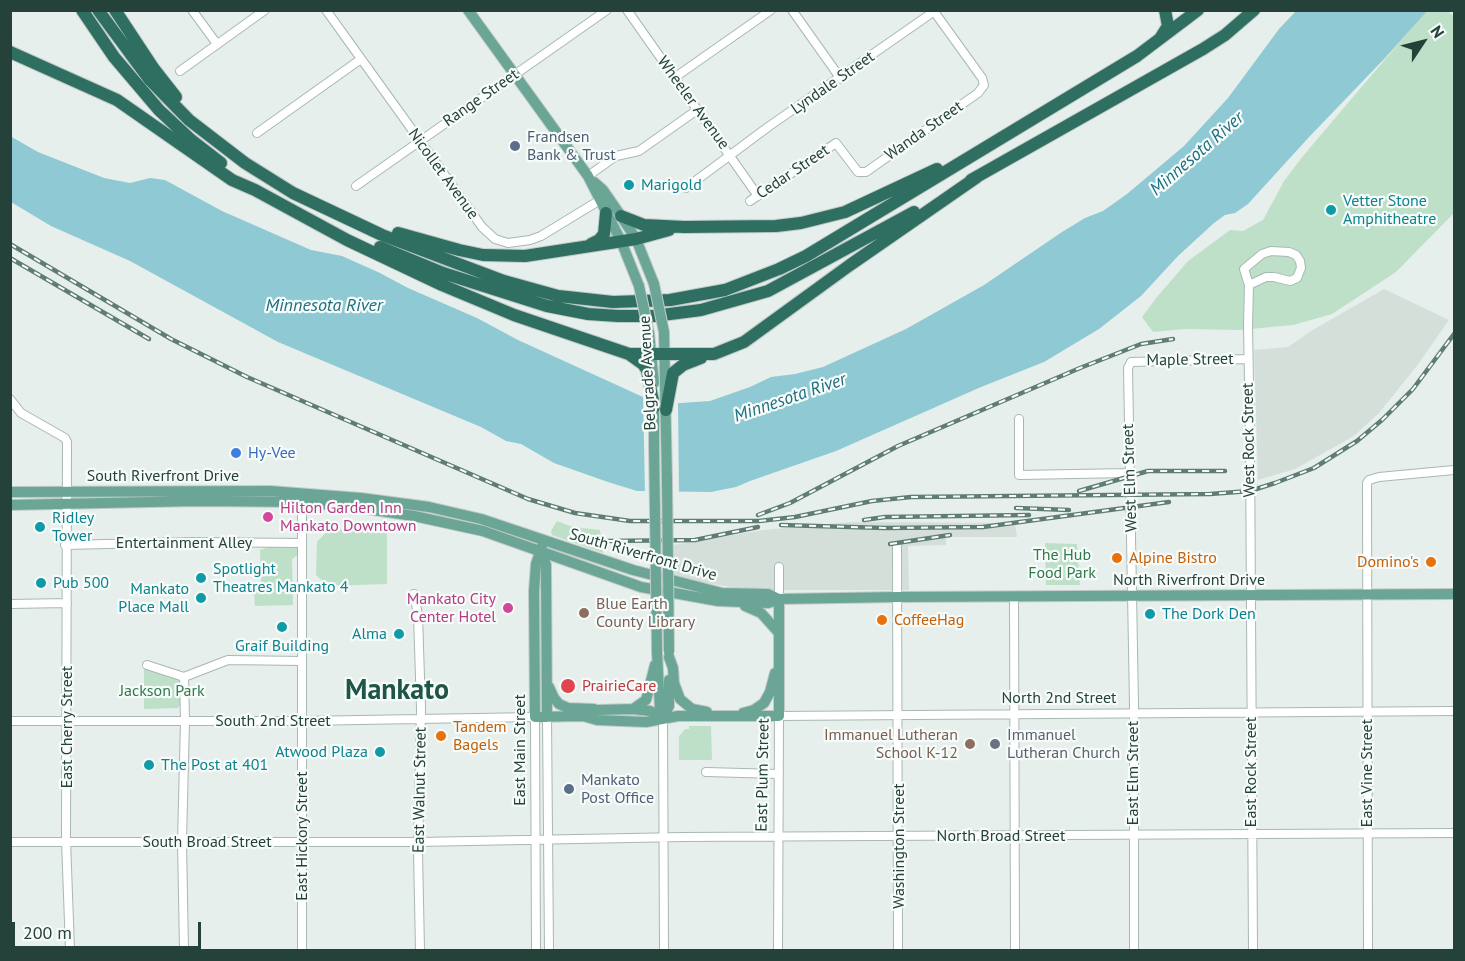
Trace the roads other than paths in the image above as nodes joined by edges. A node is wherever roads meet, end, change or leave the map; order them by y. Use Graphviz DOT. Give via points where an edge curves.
graph roads {
  1 [pos="82,10"];
  2 [pos="98,10"];
  3 [pos="115,10"];
  4 [pos="192,10"];
  5 [pos="265,10"];
  6 [pos="326,10"];
  7 [pos="468,10"];
  8 [pos="627,10"];
  9 [pos="771,10"];
  10 [pos="792,10"];
  11 [pos="1166,10"];
  12 [pos="1190,10"];
  13 [pos="1198,10"];
  14 [pos="1254,10"];
  15 [pos="606,11"];
  16 [pos="935,11"];
  17 [pos="217,44"];
  18 [pos="1156,44"];
  19 [pos="10,52"];
  20 [pos="361,59"];
  21 [pos="180,71"];
  22 [pos="515,75"];
  23 [pos="674,78"];
  24 [pos="840,79"];
  25 [pos="697,110"];
  26 [pos="257,133"];
  27 [pos="1000,139"];
  28 [pos="419,141"];
  29 [pos="836,143"];
  30 [pos="222,146"];
  31 [pos="730,155"];
  32 [pos="588,176"];
  33 [pos="977,177"];
  34 [pos="356,186"];
  35 [pos="686,188"];
  36 [pos="255,190"];
  37 [pos="754,198"];
  38 [pos="600,200"];
  39 [pos="606,213"];
  40 [pos="304,216"];
  41 [pos="621,216"];
  42 [pos="344,219"];
  43 [pos="684,227"];
  44 [pos="636,239"];
  45 [pos="621,241"];
  46 [pos="586,247"];
  47 [pos="1249,285"];
  48 [pos="651,353"];
  49 [pos="666,353"];
  50 [pos="629,354"];
  51 [pos="714,354"];
  52 [pos="1248,359"];
  53 [pos="1131,362"];
  54 [pos="651,376"];
  55 [pos="668,377"];
  56 [pos="10,399"];
  57 [pos="660,409"];
  58 [pos="1019,419"];
  59 [pos="1455,470"];
  60 [pos="1129,474"];
  61 [pos="66,491"];
  62 [pos="10,492"];
  63 [pos="302,497"];
  64 [pos="66,504"];
  65 [pos="10,505"];
  66 [pos="302,543"];
  67 [pos="66,544"];
  68 [pos="542,546"];
  69 [pos="897,547"];
  70 [pos="779,567"];
  71 [pos="414,594"];
  72 [pos="1250,594"];
  73 [pos="1132,595"];
  74 [pos="1366,595"];
  75 [pos="1452,595"];
  76 [pos="1014,596"];
  77 [pos="897,597"];
  78 [pos="779,599"];
  79 [pos="718,601"];
  80 [pos="67,603"];
  81 [pos="10,604"];
  82 [pos="779,633"];
  83 [pos="669,655"];
  84 [pos="657,657"];
  85 [pos="779,658"];
  86 [pos="302,661"];
  87 [pos="147,665"];
  88 [pos="184,677"];
  89 [pos="547,680"];
  90 [pos="597,710"];
  91 [pos="633,710"];
  92 [pos="1455,711"];
  93 [pos="1134,712"];
  94 [pos="1015,713"];
  95 [pos="1367,713"];
  96 [pos="1251,714"];
  97 [pos="897,715"];
  98 [pos="583,716"];
  99 [pos="729,716"];
  100 [pos="779,716"];
  101 [pos="536,717"];
  102 [pos="547,717"];
  103 [pos="663,717"];
  104 [pos="421,719"];
  105 [pos="10,721"];
  106 [pos="185,721"];
  107 [pos="302,721"];
  108 [pos="68,722"];
  109 [pos="706,772"];
  110 [pos="779,774"];
  111 [pos="1455,833"];
  112 [pos="1367,834"];
  113 [pos="1251,835"];
  114 [pos="1133,836"];
  115 [pos="664,837"];
  116 [pos="778,837"];
  117 [pos="900,837"];
  118 [pos="1014,837"];
  119 [pos="547,838"];
  120 [pos="536,839"];
  121 [pos="66,840"];
  122 [pos="301,841"];
  123 [pos="10,842"];
  124 [pos="182,842"];
  125 [pos="418,842"];
  126 [pos="70,951"];
  127 [pos="184,951"];
  128 [pos="302,951"];
  129 [pos="420,951"];
  130 [pos="536,951"];
  131 [pos="549,951"];
  132 [pos="664,951"];
  133 [pos="778,951"];
  134 [pos="898,951"];
  135 [pos="1016,951"];
  136 [pos="1134,951"];
  137 [pos="1253,951"];
  138 [pos="1368,951"];
  1 -- 36 [label="highway" via="114,57 159,110"];
  2 -- 30 [label="highway" via="149,79 189,120"];
  3 -- 30 [label="highway" via="173,94"];
  4 -- 17 [label="street"];
  5 -- 17 [label="street"];
  6 -- 20 [label="street, Nicollet Avenue"];
  7 -- 22 [label="main road, Belgrade Avenue"];
  8 -- 23 [label="street, Wheeler Avenue"];
  9 -- 23 [label="street"];
  10 -- 24 [label="street"];
  11 -- 12 [label="highway" via="1178,15"];
  11 -- 18 [label="highway" via="1168,26"];
  13 -- 18 [label="highway"];
  14 -- 33 [label="highway" via="1203,49"];
  15 -- 22 [label="street, Range Street"];
  16 -- 24 [label="street, Lyndale Street"];
  16 -- 29 [label="street, Wanda Street" via="984,85 866,172 855,170"];
  17 -- 21 [label="street"];
  18 -- 27 [label="highway"];
  19 -- 36 [label="highway" via="117,100 232,180"];
  20 -- 26 [label="street"];
  20 -- 28 [label="street, Nicollet Avenue"];
  22 -- 28 [label="street, Range Street"];
  22 -- 32 [label="main road, Belgrade Avenue"];
  23 -- 25 [label="street, Wheeler Avenue"];
  24 -- 31 [label="street, Lyndale Street"];
  25 -- 31 [label="street, Wheeler Avenue"];
  25 -- 32 [label="street" via="639,151 616,156"];
  27 -- 42 [label="highway" via="806,256 725,290 670,300 614,302 558,296 504,281"];
  27 -- 43 [label="highway" via="824,219 776,226"];
  28 -- 34 [label="street, Range Street"];
  28 -- 38 [label="street, Nicollet Avenue" via="495,239 508,243 530,240"];
  29 -- 37 [label="street, Cedar Street"];
  30 -- 42 [label="highway" via="269,179"];
  31 -- 35 [label="street, Lyndale Street"];
  31 -- 37 [label="street, Wheeler Avenue"];
  32 -- 38 [label="main road, Belgrade Avenue"];
  32 -- 41 [label="main road, Belgrade Avenue"];
  33 -- 40 [label="highway" via="768,291 701,310 654,316 588,314 547,306 443,273"];
  33 -- 51 [label="highway" via="759,333"];
  36 -- 40 [label="highway"];
  38 -- 39 [label="main road, Belgrade Avenue"];
  39 -- 45 [label="main road, Belgrade Avenue"];
  39 -- 46 [label="highway" via="603,234"];
  40 -- 50 [label="highway" via="347,240 514,315"];
  41 -- 43 [label="highway" via="644,225"];
  41 -- 44 [label="main road, Belgrade Avenue"];
  42 -- 46 [label="highway" via="483,255 525,256"];
  43 -- 44 [label="highway"];
  44 -- 45 [label="highway"];
  44 -- 49 [label="main road, Belgrade Avenue, bridge" via="654,284"];
  45 -- 46 [label="highway"];
  45 -- 48 [label="main road, Belgrade Avenue, bridge" via="639,285"];
  47 -- 47 [label="street, West Rock Street" via="1266,277 1290,281 1300,274 1300,261 1289,252 1262,255 1244,269"];
  47 -- 52 [label="street, West Rock Street"];
  48 -- 49 [label="highway"];
  48 -- 50 [label="highway"];
  48 -- 54 [label="main road, Belgrade Avenue"];
  49 -- 51 [label="highway"];
  49 -- 55 [label="main road, Belgrade Avenue"];
  50 -- 54 [label="highway"];
  51 -- 55 [label="highway" via="677,368"];
  52 -- 53 [label="street, Maple Street"];
  52 -- 72 [label="street, West Rock Street"];
  53 -- 60 [label="street, West Elm Street"];
  54 -- 57 [label="highway"];
  55 -- 57 [label="highway"];
  56 -- 61 [label="street, East Cherry Street" via="21,413 65,438"];
  57 -- 83 [label="main road, Belgrade Avenue, bridge" via="667,446"];
  57 -- 84 [label="main road, Belgrade Avenue, bridge" via="654,444"];
  58 -- 60 [label="street" via="1019,475"];
  59 -- 74 [label="street, East Vine Street" via="1369,480"];
  60 -- 73 [label="street, West Elm Street"];
  61 -- 62 [label="main road, South Riverfront Drive"];
  61 -- 63 [label="main road, South Riverfront Drive" via="270,491"];
  61 -- 64 [label="street, East Cherry Street"];
  63 -- 64 [label="main road, South Riverfront Drive"];
  63 -- 66 [label="street, East Hickory Street"];
  63 -- 68 [label="main road, South Riverfront Drive" via="414,516"];
  64 -- 65 [label="main road, South Riverfront Drive"];
  64 -- 67 [label="street, East Cherry Street"];
  66 -- 67 [label="street, Entertainment Alley"];
  66 -- 86 [label="street, East Hickory Street"];
  67 -- 80 [label="street, East Cherry Street"];
  68 -- 78 [label="main road, South Riverfront Drive" via="722,593 768,594"];
  68 -- 79 [label="main road, South Riverfront Drive" via="641,587"];
  68 -- 89 [label="main road, East Main Street" via="546,565"];
  68 -- 101 [label="main road, East Main Street" via="534,591"];
  69 -- 77 [label="street, Washington Street"];
  70 -- 78 [label="street"];
  71 -- 104 [label="street, East Walnut Street"];
  72 -- 73 [label="main road, North Riverfront Drive"];
  72 -- 74 [label="main road, North Riverfront Drive"];
  72 -- 96 [label="street, East Rock Street"];
  73 -- 76 [label="main road, North Riverfront Drive"];
  73 -- 93 [label="street, East Elm Street"];
  74 -- 75 [label="main road, North Riverfront Drive"];
  74 -- 95 [label="street, East Vine Street"];
  76 -- 77 [label="main road, North Riverfront Drive"];
  76 -- 94 [label="street"];
  77 -- 78 [label="main road, North Riverfront Drive"];
  77 -- 97 [label="street, Washington Street"];
  78 -- 79 [label="main road, South Riverfront Drive" via="768,603"];
  78 -- 82 [label="main road, East Plum Street"];
  79 -- 82 [label="main road" via="754,609"];
  80 -- 81 [label="street"];
  80 -- 108 [label="street, East Cherry Street"];
  82 -- 85 [label="main road, East Plum Street"];
  83 -- 99 [label="main road" via="680,699 692,708"];
  83 -- 103 [label="main road" via="669,706"];
  84 -- 91 [label="main road" via="646,700"];
  84 -- 103 [label="main road"];
  85 -- 99 [label="main road" via="764,703 754,710"];
  85 -- 100 [label="main road, East Plum Street"];
  86 -- 88 [label="street" via="228,660"];
  86 -- 107 [label="street, East Hickory Street"];
  87 -- 88 [label="street"];
  88 -- 106 [label="street"];
  89 -- 90 [label="main road" via="559,704"];
  89 -- 102 [label="main road, East Main Street"];
  90 -- 91 [label="main road, North 2nd Street"];
  90 -- 98 [label="main road, North 2nd Street"];
  91 -- 103 [label="main road, North 2nd Street" via="651,711"];
  92 -- 95 [label="street, North 2nd Street"];
  93 -- 94 [label="street, North 2nd Street"];
  93 -- 96 [label="street, North 2nd Street"];
  93 -- 114 [label="street, East Elm Street"];
  94 -- 97 [label="street, North 2nd Street"];
  94 -- 118 [label="street"];
  95 -- 96 [label="street, North 2nd Street"];
  95 -- 112 [label="street, East Vine Street"];
  96 -- 113 [label="street, East Rock Street"];
  97 -- 100 [label="street, North 2nd Street"];
  97 -- 117 [label="street, Washington Street"];
  98 -- 102 [label="main road, North 2nd Street"];
  98 -- 103 [label="main road, North 2nd Street" via="646,722"];
  99 -- 100 [label="main road, North 2nd Street"];
  99 -- 103 [label="main road, North 2nd Street"];
  100 -- 110 [label="street, East Plum Street"];
  101 -- 102 [label="main road, North 2nd Street"];
  101 -- 104 [label="street, South 2nd Street"];
  101 -- 120 [label="street, East Main Street"];
  102 -- 119 [label="street, East Main Street"];
  103 -- 115 [label="street"];
  104 -- 107 [label="street, South 2nd Street"];
  104 -- 125 [label="street, East Walnut Street"];
  105 -- 108 [label="street, South 2nd Street"];
  106 -- 107 [label="street, South 2nd Street"];
  106 -- 108 [label="street, South 2nd Street"];
  106 -- 124 [label="street"];
  107 -- 122 [label="street, East Hickory Street"];
  108 -- 121 [label="street, East Cherry Street"];
  109 -- 110 [label="street"];
  110 -- 116 [label="street, East Plum Street"];
  111 -- 112 [label="street, North Broad Street"];
  112 -- 113 [label="street, North Broad Street"];
  112 -- 138 [label="street, East Vine Street"];
  113 -- 114 [label="street, North Broad Street"];
  113 -- 137 [label="street, East Rock Street"];
  114 -- 118 [label="street, North Broad Street"];
  114 -- 136 [label="street, East Elm Street"];
  115 -- 116 [label="street, North Broad Street"];
  115 -- 119 [label="street, North Broad Street"];
  115 -- 132 [label="street"];
  116 -- 117 [label="street, North Broad Street"];
  116 -- 133 [label="street, East Plum Street"];
  117 -- 118 [label="street, North Broad Street"];
  117 -- 134 [label="street, Washington Street"];
  118 -- 135 [label="street"];
  119 -- 120 [label="street, South Broad Street"];
  119 -- 131 [label="street, East Main Street"];
  120 -- 125 [label="street, South Broad Street"];
  120 -- 130 [label="street, East Main Street"];
  121 -- 123 [label="street, South Broad Street"];
  121 -- 124 [label="street, South Broad Street"];
  121 -- 126 [label="street, East Cherry Street"];
  122 -- 124 [label="street, South Broad Street"];
  122 -- 125 [label="street, South Broad Street"];
  122 -- 128 [label="street, East Hickory Street"];
  124 -- 127 [label="street"];
  125 -- 129 [label="street, East Walnut Street"];
}
